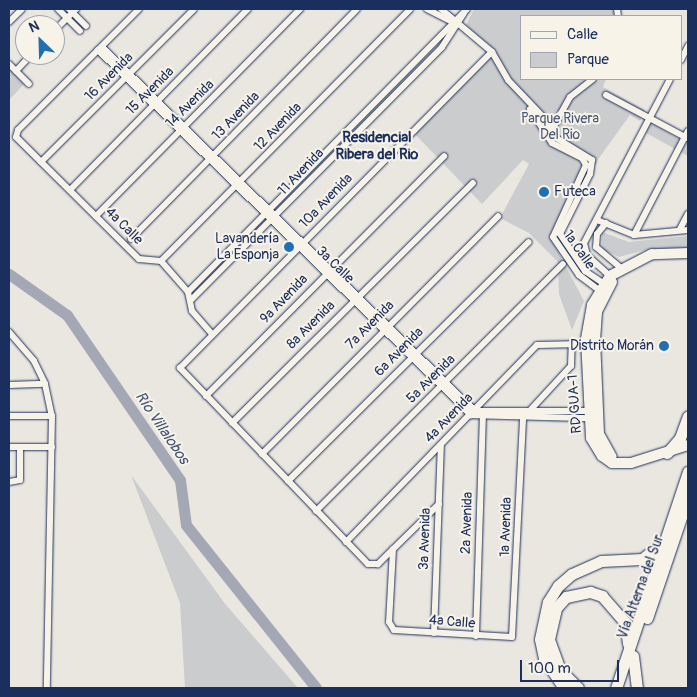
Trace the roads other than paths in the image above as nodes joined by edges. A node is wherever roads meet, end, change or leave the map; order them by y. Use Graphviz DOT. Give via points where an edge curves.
graph roads {
  1 [pos="22,9"];
  2 [pos="58,9"];
  3 [pos="139,9"];
  4 [pos="194,9"];
  5 [pos="248,9"];
  6 [pos="300,9"];
  7 [pos="357,9"];
  8 [pos="410,9"];
  9 [pos="428,9"];
  10 [pos="440,9"];
  11 [pos="466,11"];
  12 [pos="71,12"];
  13 [pos="454,20"];
  14 [pos="9,22"];
  15 [pos="86,26"];
  16 [pos="463,26"];
  17 [pos="80,31"];
  18 [pos="100,48"];
  19 [pos="490,53"];
  20 [pos="9,64"];
  21 [pos="22,65"];
  22 [pos="16,71"];
  23 [pos="128,75"];
  24 [pos="592,80"];
  25 [pos="669,81"];
  26 [pos="29,84"];
  27 [pos="606,94"];
  28 [pos="156,103"];
  29 [pos="650,119"];
  30 [pos="183,130"];
  31 [pos="549,135"];
  32 [pos="687,135"];
  33 [pos="444,156"];
  34 [pos="212,158"];
  35 [pos="40,162"];
  36 [pos="473,183"];
  37 [pos="240,185"];
  38 [pos="70,190"];
  39 [pos="268,212"];
  40 [pos="688,214"];
  41 [pos="96,216"];
  42 [pos="498,216"];
  43 [pos="274,218"];
  44 [pos="596,220"];
  45 [pos="606,223"];
  46 [pos="680,229"];
  47 [pos="688,230"];
  48 [pos="634,235"];
  49 [pos="131,239"];
  50 [pos="529,242"];
  51 [pos="301,244"];
  52 [pos="688,253"];
  53 [pos="162,261"];
  54 [pos="563,264"];
  55 [pos="621,268"];
  56 [pos="328,271"];
  57 [pos="604,286"];
  58 [pos="188,292"];
  59 [pos="356,298"];
  60 [pos="191,300"];
  61 [pos="385,327"];
  62 [pos="9,332"];
  63 [pos="212,334"];
  64 [pos="585,341"];
  65 [pos="572,343"];
  66 [pos="414,355"];
  67 [pos="597,372"];
  68 [pos="45,384"];
  69 [pos="444,384"];
  70 [pos="9,385"];
  71 [pos="206,396"];
  72 [pos="598,405"];
  73 [pos="526,410"];
  74 [pos="473,413"];
  75 [pos="483,413"];
  76 [pos="588,414"];
  77 [pos="9,416"];
  78 [pos="52,416"];
  79 [pos="688,416"];
  80 [pos="523,418"];
  81 [pos="232,423"];
  82 [pos="598,428"];
  83 [pos="441,445"];
  84 [pos="688,445"];
  85 [pos="9,447"];
  86 [pos="20,447"];
  87 [pos="52,448"];
  88 [pos="667,452"];
  89 [pos="262,454"];
  90 [pos="621,464"];
  91 [pos="688,472"];
  92 [pos="288,481"];
  93 [pos="9,482"];
  94 [pos="684,496"];
  95 [pos="438,504"];
  96 [pos="316,510"];
  97 [pos="677,519"];
  98 [pos="666,540"];
  99 [pos="346,542"];
  100 [pos="393,549"];
  101 [pos="434,633"];
  102 [pos="476,636"];
  103 [pos="512,636"];
  104 [pos="629,656"];
  105 [pos="47,688"];
  106 [pos="564,688"];
  107 [pos="578,688"];
  108 [pos="616,688"];
  109 [pos="624,688"];
  110 [pos="638,688"];
  1 -- 14 [label="street"];
  2 -- 12 [label="street"];
  3 -- 18 [label="street"];
  4 -- 23 [label="street, 16 Avenida"];
  5 -- 28 [label="street, 15 Avenida"];
  6 -- 30 [label="street, 14 Avenida"];
  7 -- 34 [label="street, 13 Avenida"];
  8 -- 37 [label="street, 12 Avenida"];
  9 -- 13 [label="street"];
  10 -- 13 [label="street"];
  11 -- 13 [label="street, 11 Avenida"];
  11 -- 16 [label="street, 11 Avenida"];
  12 -- 15 [label="street"];
  12 -- 17 [label="street"];
  13 -- 16 [label="street, 1a Calle"];
  13 -- 39 [label="street, 11 Avenida"];
  16 -- 19 [label="street, 1a Calle"];
  16 -- 43 [label="street, 11 Avenida"];
  18 -- 23 [label="street, 3a Calle"];
  18 -- 35 [label="street, 4a Calle" via="18,130 17,139"];
  19 -- 31 [label="street, 1a Calle" via="505,83 542,122"];
  19 -- 51 [label="street, 10a Avenida"];
  20 -- 22 [label="street"];
  21 -- 22 [label="street"];
  22 -- 26 [label="street"];
  23 -- 28 [label="street, 3a Calle"];
  23 -- 35 [label="street, 16 Avenida"];
  24 -- 31 [label="street" via="570,97"];
  25 -- 29 [label="street"];
  27 -- 29 [label="street"];
  28 -- 30 [label="street, 3a Calle"];
  28 -- 38 [label="street, 15 Avenida"];
  29 -- 32 [label="street"];
  29 -- 44 [label="street"];
  30 -- 34 [label="street, 3a Calle"];
  30 -- 41 [label="street, 14 Avenida"];
  31 -- 57 [label="street, 1a Calle" via="590,164 560,234 585,271"];
  32 -- 48 [label="street"];
  33 -- 56 [label="street, 9a Avenida"];
  34 -- 37 [label="street, 3a Calle"];
  34 -- 49 [label="street, 13 Avenida"];
  35 -- 38 [label="street, 4a Calle"];
  36 -- 59 [label="street, 8a Avenida"];
  37 -- 39 [label="street, 3a Calle"];
  37 -- 53 [label="street, 12 Avenida"];
  38 -- 41 [label="street, 4a Calle"];
  39 -- 43 [label="street, 3a Calle"];
  39 -- 58 [label="street, 11 Avenida"];
  40 -- 46 [label="street"];
  41 -- 53 [label="street, 4a Calle" via="139,259"];
  42 -- 61 [label="street, 7a Avenida"];
  43 -- 51 [label="street, 3a Calle"];
  43 -- 60 [label="street, 11 Avenida"];
  44 -- 45 [label="street"];
  44 -- 57 [label="street" via="584,250"];
  45 -- 48 [label="street"];
  45 -- 55 [label="street" via="598,234 596,247"];
  46 -- 47 [label="street"];
  46 -- 48 [label="street"];
  50 -- 66 [label="street, 6a Avenida"];
  51 -- 56 [label="street, 3a Calle"];
  51 -- 63 [label="street, 10a Avenida"];
  52 -- 55 [label="main road" via="652,254"];
  53 -- 58 [label="street"];
  54 -- 69 [label="street, 5a Avenida"];
  55 -- 57 [label="main road"];
  56 -- 59 [label="street, 3a Calle"];
  56 -- 71 [label="street, 9a Avenida"];
  57 -- 64 [label="main road, RD GUA-1" via="589,318"];
  57 -- 67 [label="main road, RD GUA-1" via="596,320"];
  58 -- 60 [label="street"];
  59 -- 61 [label="street, 3a Calle"];
  59 -- 81 [label="street, 8a Avenida"];
  60 -- 63 [label="street" via="192,312"];
  61 -- 66 [label="street, 3a Calle"];
  61 -- 89 [label="street, 7a Avenida"];
  62 -- 68 [label="street" via="34,361"];
  63 -- 71 [label="street, 10a Avenida" via="180,368"];
  64 -- 65 [label="street, 4a Avenida"];
  64 -- 67 [label="main road"];
  64 -- 76 [label="main road, RD GUA-1"];
  65 -- 73 [label="street" via="571,366"];
  65 -- 74 [label="street, 4a Avenida" via="538,344"];
  66 -- 69 [label="street, 3a Calle"];
  66 -- 92 [label="street, 6a Avenida"];
  67 -- 72 [label="main road, RD GUA-1"];
  68 -- 70 [label="street"];
  68 -- 78 [label="street"];
  69 -- 74 [label="street, 3a Calle"];
  69 -- 96 [label="street, 5a Avenida"];
  71 -- 81 [label="street"];
  72 -- 76 [label="main road"];
  72 -- 82 [label="main road, RD GUA-1"];
  73 -- 75 [label="street"];
  73 -- 76 [label="street"];
  73 -- 80 [label="street, 1a Avenida"];
  74 -- 75 [label="street"];
  74 -- 83 [label="street, 4a Avenida"];
  75 -- 80 [label="street"];
  75 -- 102 [label="street, 2a Avenida"];
  76 -- 80 [label="street"];
  76 -- 82 [label="main road"];
  76 -- 90 [label="main road, RD GUA-1" via="597,452 606,460"];
  77 -- 78 [label="street"];
  78 -- 87 [label="street"];
  79 -- 88 [label="highway" via="680,438"];
  80 -- 103 [label="street, 1a Avenida"];
  81 -- 89 [label="street"];
  82 -- 90 [label="main road" via="601,444"];
  83 -- 95 [label="street, 3a Avenida"];
  83 -- 99 [label="street, 4a Avenida"];
  84 -- 88 [label="main road"];
  85 -- 86 [label="street"];
  86 -- 87 [label="street"];
  86 -- 93 [label="street" via="20,480"];
  87 -- 105 [label="street"];
  88 -- 90 [label="main road"];
  89 -- 92 [label="street"];
  91 -- 94 [label="highway, Vía Alterna del Sur"];
  92 -- 96 [label="street"];
  94 -- 97 [label="highway, Vía Alterna del Sur"];
  95 -- 100 [label="street"];
  95 -- 101 [label="street, 3a Avenida"];
  96 -- 99 [label="street"];
  97 -- 98 [label="highway, Vía Alterna del Sur"];
  97 -- 104 [label="highway, Vía Alterna del Sur"];
  98 -- 104 [label="highway, Vía Alterna del Sur"];
  98 -- 106 [label="highway, Vía Alterna del Sur" via="642,559 601,561 572,574 558,586 548,602 540,639 544,658"];
  99 -- 100 [label="street" via="373,566"];
  100 -- 101 [label="street, 4a Calle" via="390,627"];
  101 -- 102 [label="street, 4a Calle"];
  102 -- 103 [label="street, 4a Calle"];
  104 -- 107 [label="highway, Vía Alterna del Sur" via="629,636 616,608 590,592 566,597 556,608 550,639 560,670"];
  104 -- 108 [label="highway, Vía Alterna del Sur"];
  104 -- 109 [label="highway, Vía Alterna del Sur"];
  104 -- 110 [label="highway"];
}
